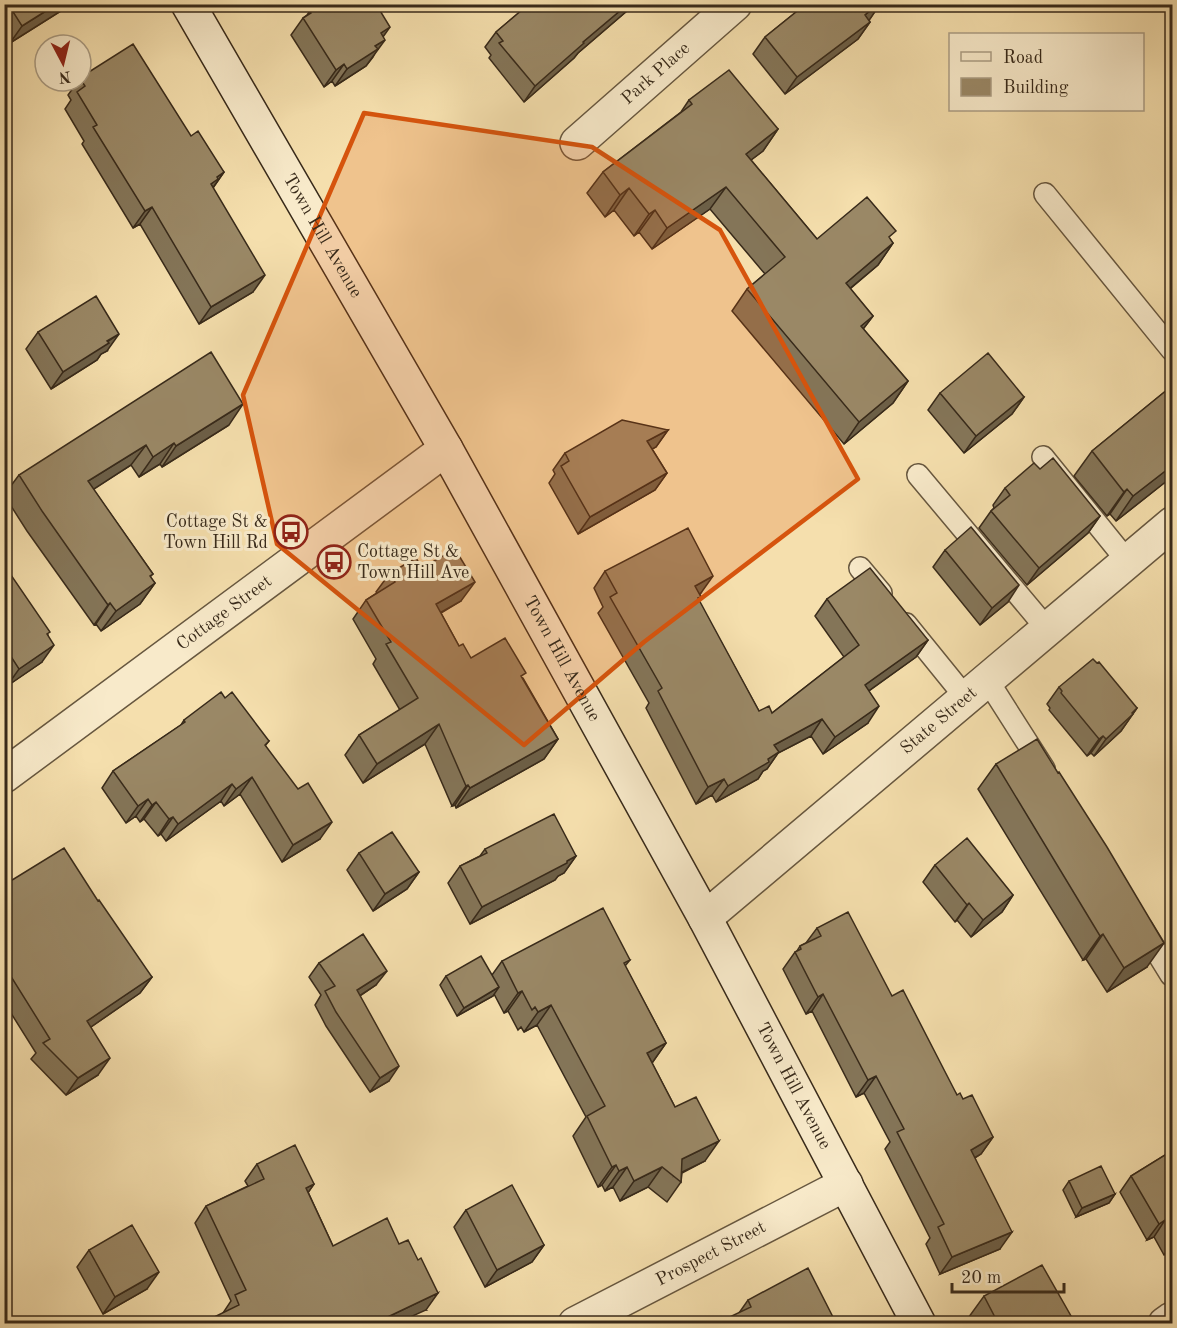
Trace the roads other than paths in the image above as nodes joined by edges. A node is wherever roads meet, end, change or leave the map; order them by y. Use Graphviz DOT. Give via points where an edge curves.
graph roads {
  1 [pos="189,4"];
  2 [pos="735,4"];
  3 [pos="578,142"];
  4 [pos="1046,194"];
  5 [pos="1173,350"];
  6 [pos="446,449"];
  7 [pos="1043,457"];
  8 [pos="918,475"];
  9 [pos="1173,524"];
  10 [pos="1128,562"];
  11 [pos="860,568"];
  12 [pos="1048,630"];
  13 [pos="977,690"];
  14 [pos="4,776"];
  15 [pos="1053,784"];
  16 [pos="1131,912"];
  17 [pos="705,918"];
  18 [pos="1171,975"];
  19 [pos="846,1184"];
  20 [pos="1173,1319"];
  21 [pos="575,1323"];
  22 [pos="919,1323"];
  23 [pos="1166,1323"];
  1 -- 6 [label="street, Town Hill Avenue"];
  2 -- 3 [label="street, Park Place"];
  4 -- 5 [label="lane"];
  6 -- 14 [label="street, Cottage Street"];
  6 -- 17 [label="street, Town Hill Avenue"];
  7 -- 10 [label="lane"];
  8 -- 12 [label="lane"];
  9 -- 10 [label="street, State Street"];
  10 -- 12 [label="street, State Street"];
  11 -- 13 [label="lane"];
  12 -- 13 [label="street, State Street"];
  13 -- 15 [label="lane"];
  13 -- 17 [label="street, State Street"];
  16 -- 18 [label="lane"];
  17 -- 19 [label="street, Town Hill Avenue"];
  19 -- 21 [label="street, Prospect Street"];
  19 -- 22 [label="street, Town Hill Avenue"];
  20 -- 23 [label="street"];
}
